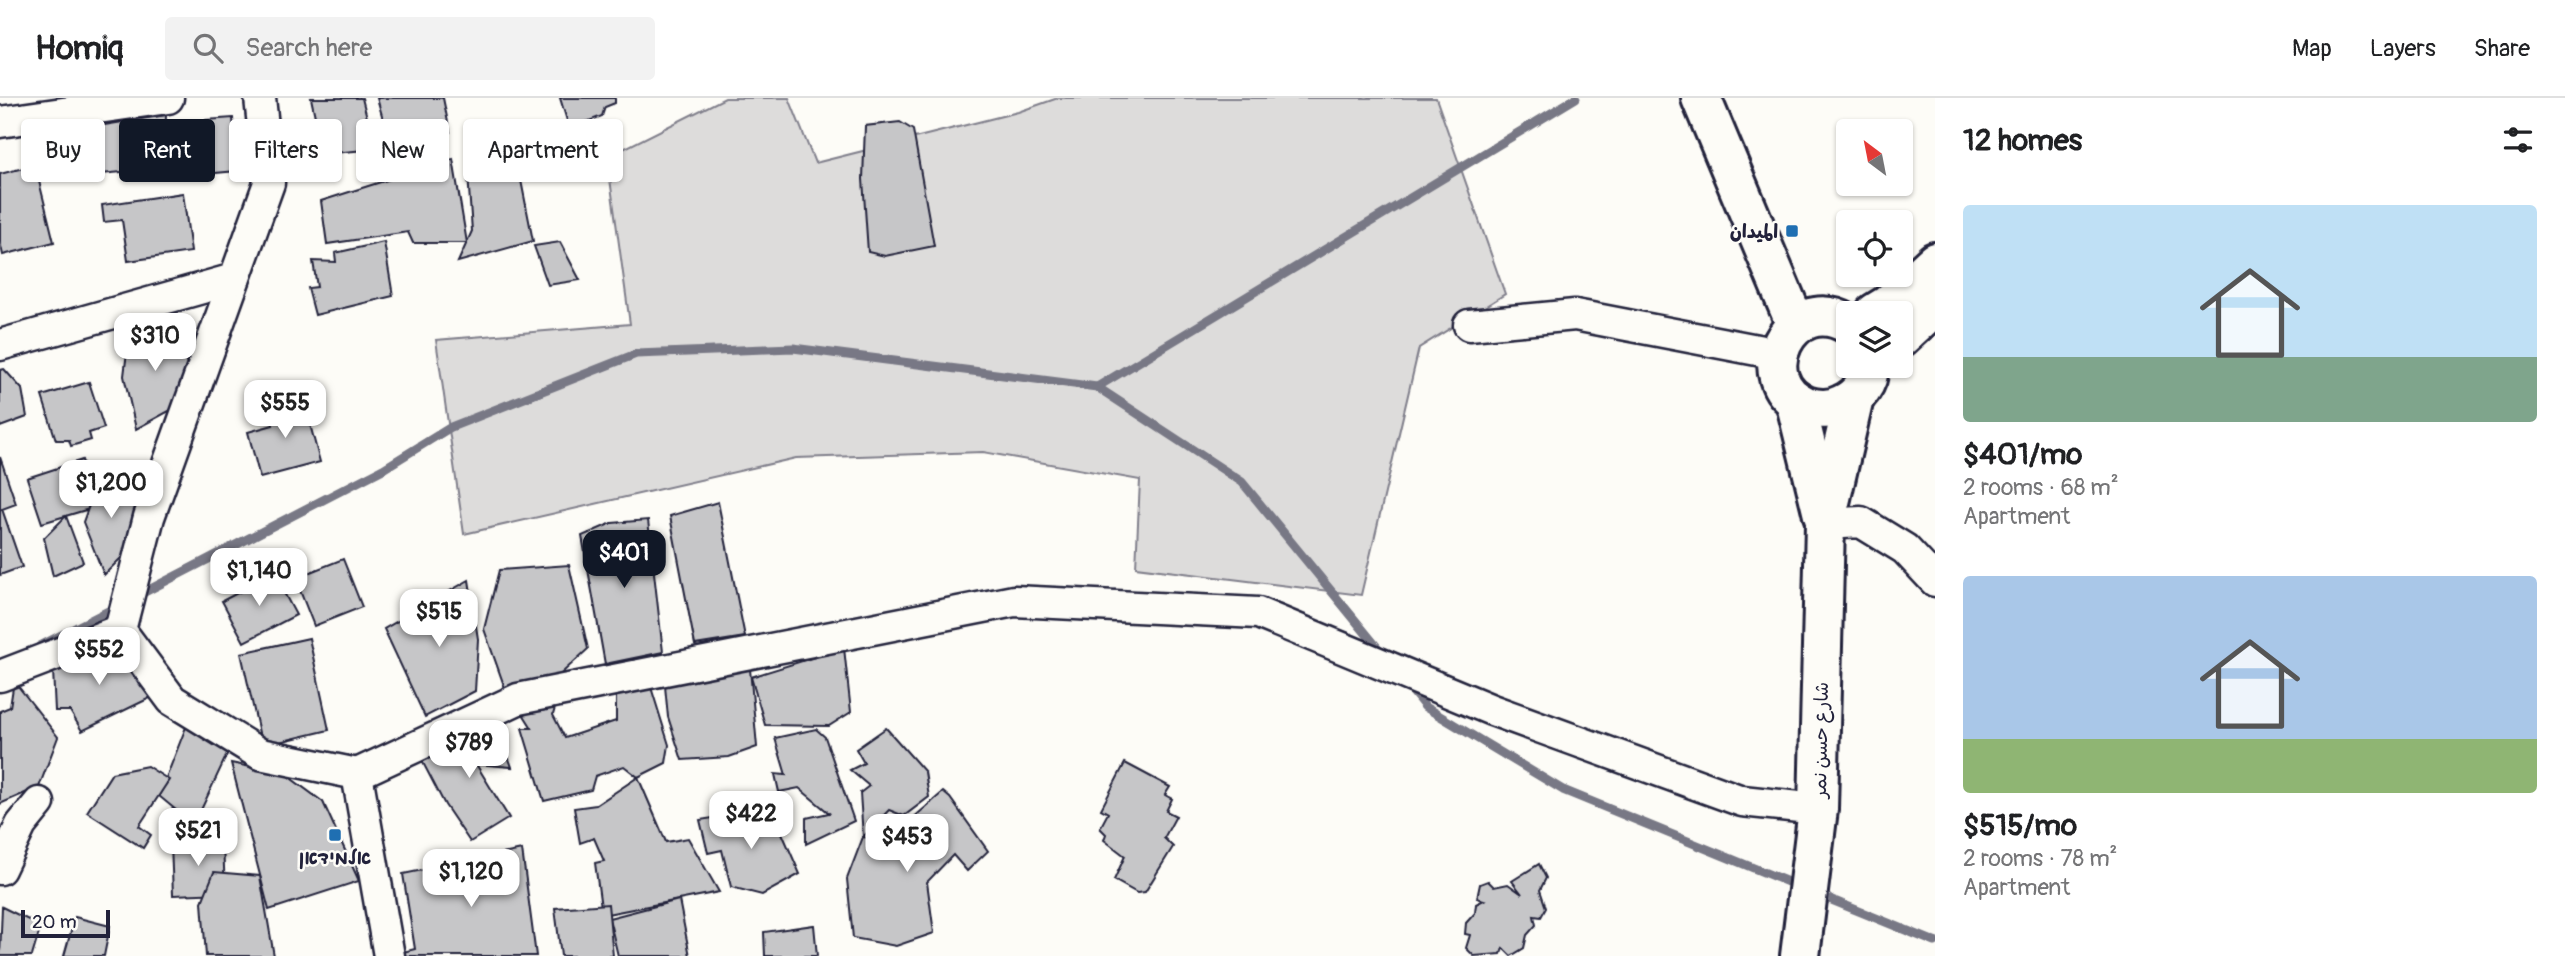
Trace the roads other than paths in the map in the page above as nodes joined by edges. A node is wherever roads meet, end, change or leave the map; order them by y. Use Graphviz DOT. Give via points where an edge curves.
graph roads {
  1 [pos="168,98"];
  2 [pos="260,98"];
  3 [pos="1701,98"];
  4 [pos="0,122"];
  5 [pos="1935,262"];
  6 [pos="234,279"];
  7 [pos="1892,301"];
  8 [pos="1935,306"];
  9 [pos="1836,320"];
  10 [pos="1469,325"];
  11 [pos="1913,326"];
  12 [pos="1787,340"];
  13 [pos="0,345"];
  14 [pos="1862,378"];
  15 [pos="1864,378"];
  16 [pos="1796,400"];
  17 [pos="1825,524"];
  18 [pos="1935,582"];
  19 [pos="120,630"];
  20 [pos="0,676"];
  21 [pos="357,774"];
  22 [pos="39,803"];
  23 [pos="1818,808"];
  24 [pos="0,869"];
  25 [pos="389,956"];
  26 [pos="1800,956"];
  1 -- 4 [label="street"];
  2 -- 6 [label="street" via="269,183"];
  3 -- 12 [label="main road, شارع حسن نمر"];
  5 -- 7 [label="main road"];
  6 -- 13 [label="street"];
  6 -- 19 [label="street" via="149,517"];
  8 -- 11 [label="main road"];
  9 -- 12 [label="main road" via="1824,317"];
  10 -- 12 [label="street" via="1574,315"];
  12 -- 16 [label="main road, شارع حسن نمر" via="1779,377"];
  14 -- 16 [label="main road" via="1840,406 1824,410"];
  15 -- 17 [label="main road, شارع حسن نمر"];
  16 -- 17 [label="main road, شارع حسن نمر"];
  17 -- 18 [label="street" via="1861,522 1905,549"];
  17 -- 23 [label="main road, شارع حسن نمر"];
  19 -- 20 [label="street"];
  19 -- 21 [label="street" via="172,700 260,754"];
  21 -- 23 [label="street" via="518,699 1014,601 1258,613 1492,710 1742,801"];
  21 -- 25 [label="street"];
  22 -- 24 [label="street" via="21,825"];
  23 -- 26 [label="main road, شارع حسن نمر"];
}
